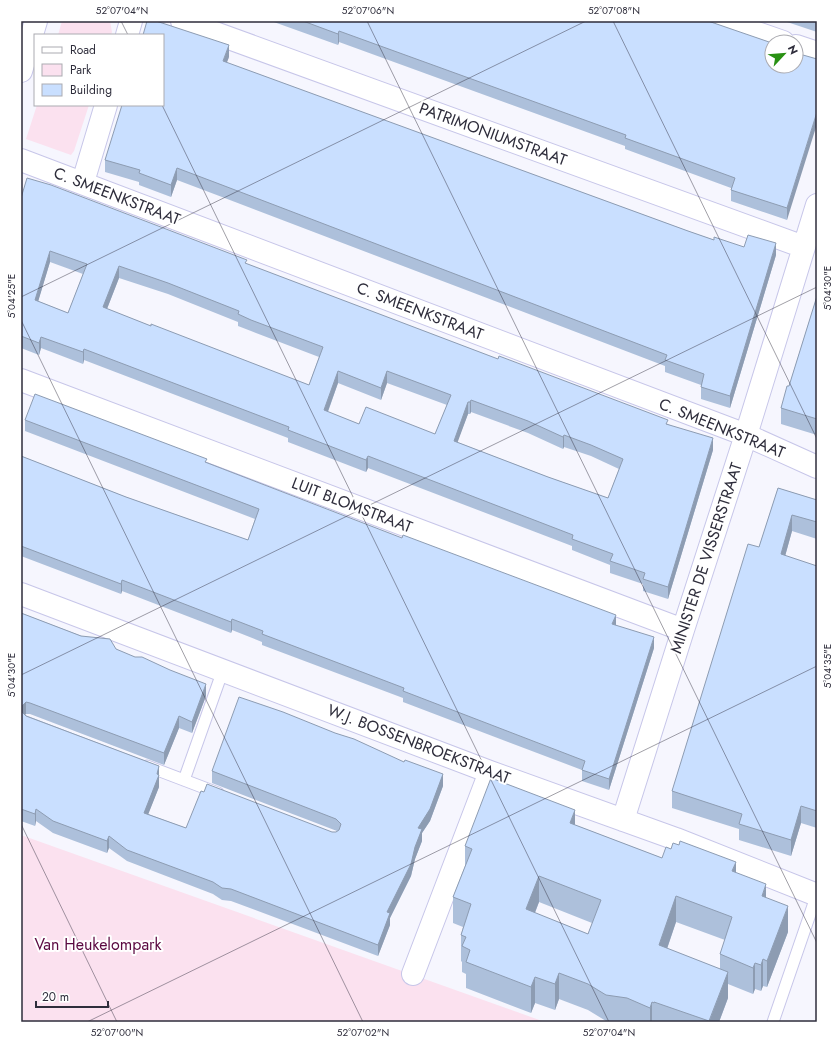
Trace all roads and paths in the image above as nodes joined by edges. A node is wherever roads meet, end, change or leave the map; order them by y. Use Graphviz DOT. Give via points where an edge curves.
graph roads {
  1 [pos="36,21"];
  2 [pos="131,21"];
  3 [pos="182,21"];
  4 [pos="723,21"];
  5 [pos="127,34"];
  6 [pos="764,35"];
  7 [pos="804,49"];
  8 [pos="817,53"];
  9 [pos="21,71"];
  10 [pos="106,106"];
  11 [pos="21,160"];
  12 [pos="83,182"];
  13 [pos="817,205"];
  14 [pos="804,247"];
  15 [pos="21,380"];
  16 [pos="746,436"];
  17 [pos="817,468"];
  18 [pos="21,594"];
  19 [pos="683,630"];
  20 [pos="223,670"];
  21 [pos="139,763"];
  22 [pos="490,772"];
  23 [pos="184,780"];
  24 [pos="227,796"];
  25 [pos="623,820"];
  26 [pos="817,895"];
  27 [pos="413,974"];
  28 [pos="773,1022"];
  1 -- 9 [label="street"];
  2 -- 5 [label="street"];
  3 -- 14 [label="street, PATRIMONIUMSTRAAT"];
  4 -- 6 [label="street"];
  7 -- 8 [label="street"];
  10 -- 12 [label="street"];
  11 -- 12 [label="street, C. SMEENKSTRAAT"];
  12 -- 16 [label="street, C. SMEENKSTRAAT"];
  13 -- 14 [label="street, MINISTER DE VISSERSTRAAT"];
  14 -- 16 [label="street, MINISTER DE VISSERSTRAAT"];
  15 -- 19 [label="street, LUIT BLOMSTRAAT"];
  16 -- 17 [label="street, C. SMEENKSTRAAT"];
  16 -- 19 [label="street, MINISTER DE VISSERSTRAAT"];
  18 -- 20 [label="street, W.J. BOSSENBROEKSTRAAT"];
  19 -- 25 [label="street, MINISTER DE VISSERSTRAAT"];
  20 -- 22 [label="street, W.J. BOSSENBROEKSTRAAT"];
  20 -- 23 [label="lane"];
  21 -- 23 [label="lane"];
  22 -- 25 [label="street, W.J. BOSSENBROEKSTRAAT"];
  22 -- 27 [label="street"];
  23 -- 24 [label="lane"];
  25 -- 26 [label="street, W.J. BOSSENBROEKSTRAAT"];
  26 -- 28 [label="lane"];
}
